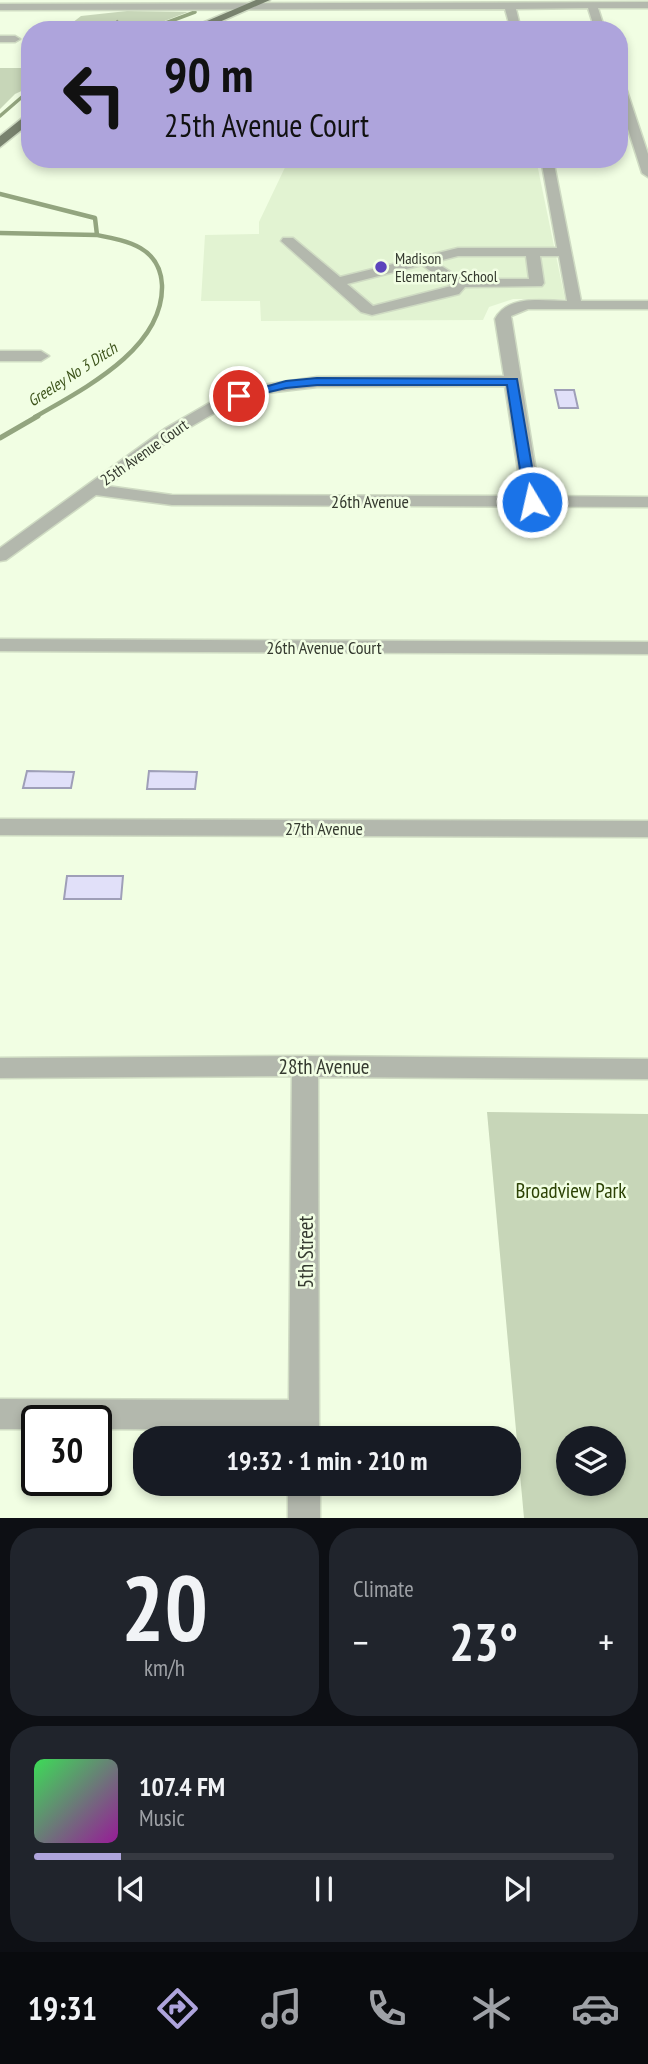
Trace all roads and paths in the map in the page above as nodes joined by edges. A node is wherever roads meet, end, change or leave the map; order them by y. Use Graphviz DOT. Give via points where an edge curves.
graph roads {
  1 [pos="265,0"];
  2 [pos="295,0"];
  3 [pos="405,3"];
  4 [pos="446,3"];
  5 [pos="188,5"];
  6 [pos="253,5"];
  7 [pos="306,5"];
  8 [pos="648,5"];
  9 [pos="510,6"];
  10 [pos="592,6"];
  11 [pos="0,7"];
  12 [pos="206,21"];
  13 [pos="212,21"];
  14 [pos="514,21"];
  15 [pos="597,21"];
  16 [pos="15,39"];
  17 [pos="0,40"];
  18 [pos="628,106"];
  19 [pos="21,124"];
  20 [pos="642,137"];
  21 [pos="0,143"];
  22 [pos="549,168"];
  23 [pos="648,173"];
  24 [pos="288,241"];
  25 [pos="531,252"];
  26 [pos="565,252"];
  27 [pos="424,260"];
  28 [pos="497,267"];
  29 [pos="337,282"];
  30 [pos="458,283"];
  31 [pos="575,305"];
  32 [pos="648,305"];
  33 [pos="507,312"];
  34 [pos="0,356"];
  35 [pos="41,356"];
  36 [pos="513,382"];
  37 [pos="92,489"];
  38 [pos="532,502"];
  39 [pos="648,502"];
  40 [pos="0,556"];
  41 [pos="0,645"];
  42 [pos="648,648"];
  43 [pos="0,827"];
  44 [pos="648,829"];
  45 [pos="305,1066"];
  46 [pos="0,1068"];
  47 [pos="648,1069"];
  48 [pos="0,1414"];
  49 [pos="281,1426"];
  50 [pos="304,1426"];
  51 [pos="304,1496"];
  52 [pos="304,1518"];
  1 -- 6 [label="main road"];
  2 -- 7 [label="street"];
  3 -- 4 [label="street"];
  3 -- 7 [label="street"];
  4 -- 9 [label="street"];
  5 -- 6 [label="street"];
  5 -- 11 [label="street"];
  5 -- 12 [label="street" via="203,12"];
  6 -- 7 [label="street"];
  6 -- 13 [label="main road"];
  8 -- 10 [label="street"];
  9 -- 10 [label="street"];
  9 -- 14 [label="street"];
  10 -- 15 [label="street"];
  16 -- 17 [label="street"];
  18 -- 20 [label="street"];
  19 -- 21 [label="main road"];
  20 -- 23 [label="street"];
  22 -- 26 [label="street"];
  24 -- 29 [label="street"];
  25 -- 26 [label="street"];
  25 -- 28 [label="street"];
  25 -- 28 [label="street" via="537,283"];
  26 -- 31 [label="street"];
  27 -- 28 [label="street" via="457,251"];
  27 -- 29 [label="street"];
  27 -- 30 [label="street"];
  28 -- 30 [label="street"];
  28 -- 33 [label="street"];
  29 -- 30 [label="street" via="372,311 454,291"];
  31 -- 32 [label="street"];
  31 -- 33 [label="street"];
  33 -- 36 [label="street"];
  34 -- 35 [label="street"];
  36 -- 37 [label="street, 25th Avenue Court" via="317,382 255,390 199,413"];
  36 -- 38 [label="street"];
  37 -- 38 [label="street, 26th Avenue" via="172,499"];
  37 -- 40 [label="street, 25th Avenue Court"];
  38 -- 39 [label="street, 26th Avenue"];
  41 -- 42 [label="street, 26th Avenue Court"];
  43 -- 44 [label="street, 27th Avenue"];
  45 -- 46 [label="street, 28th Avenue"];
  45 -- 47 [label="street, 28th Avenue"];
  45 -- 50 [label="street, 5th Street"];
  48 -- 49 [label="street"];
  51 -- 52 [label="street"];
}
